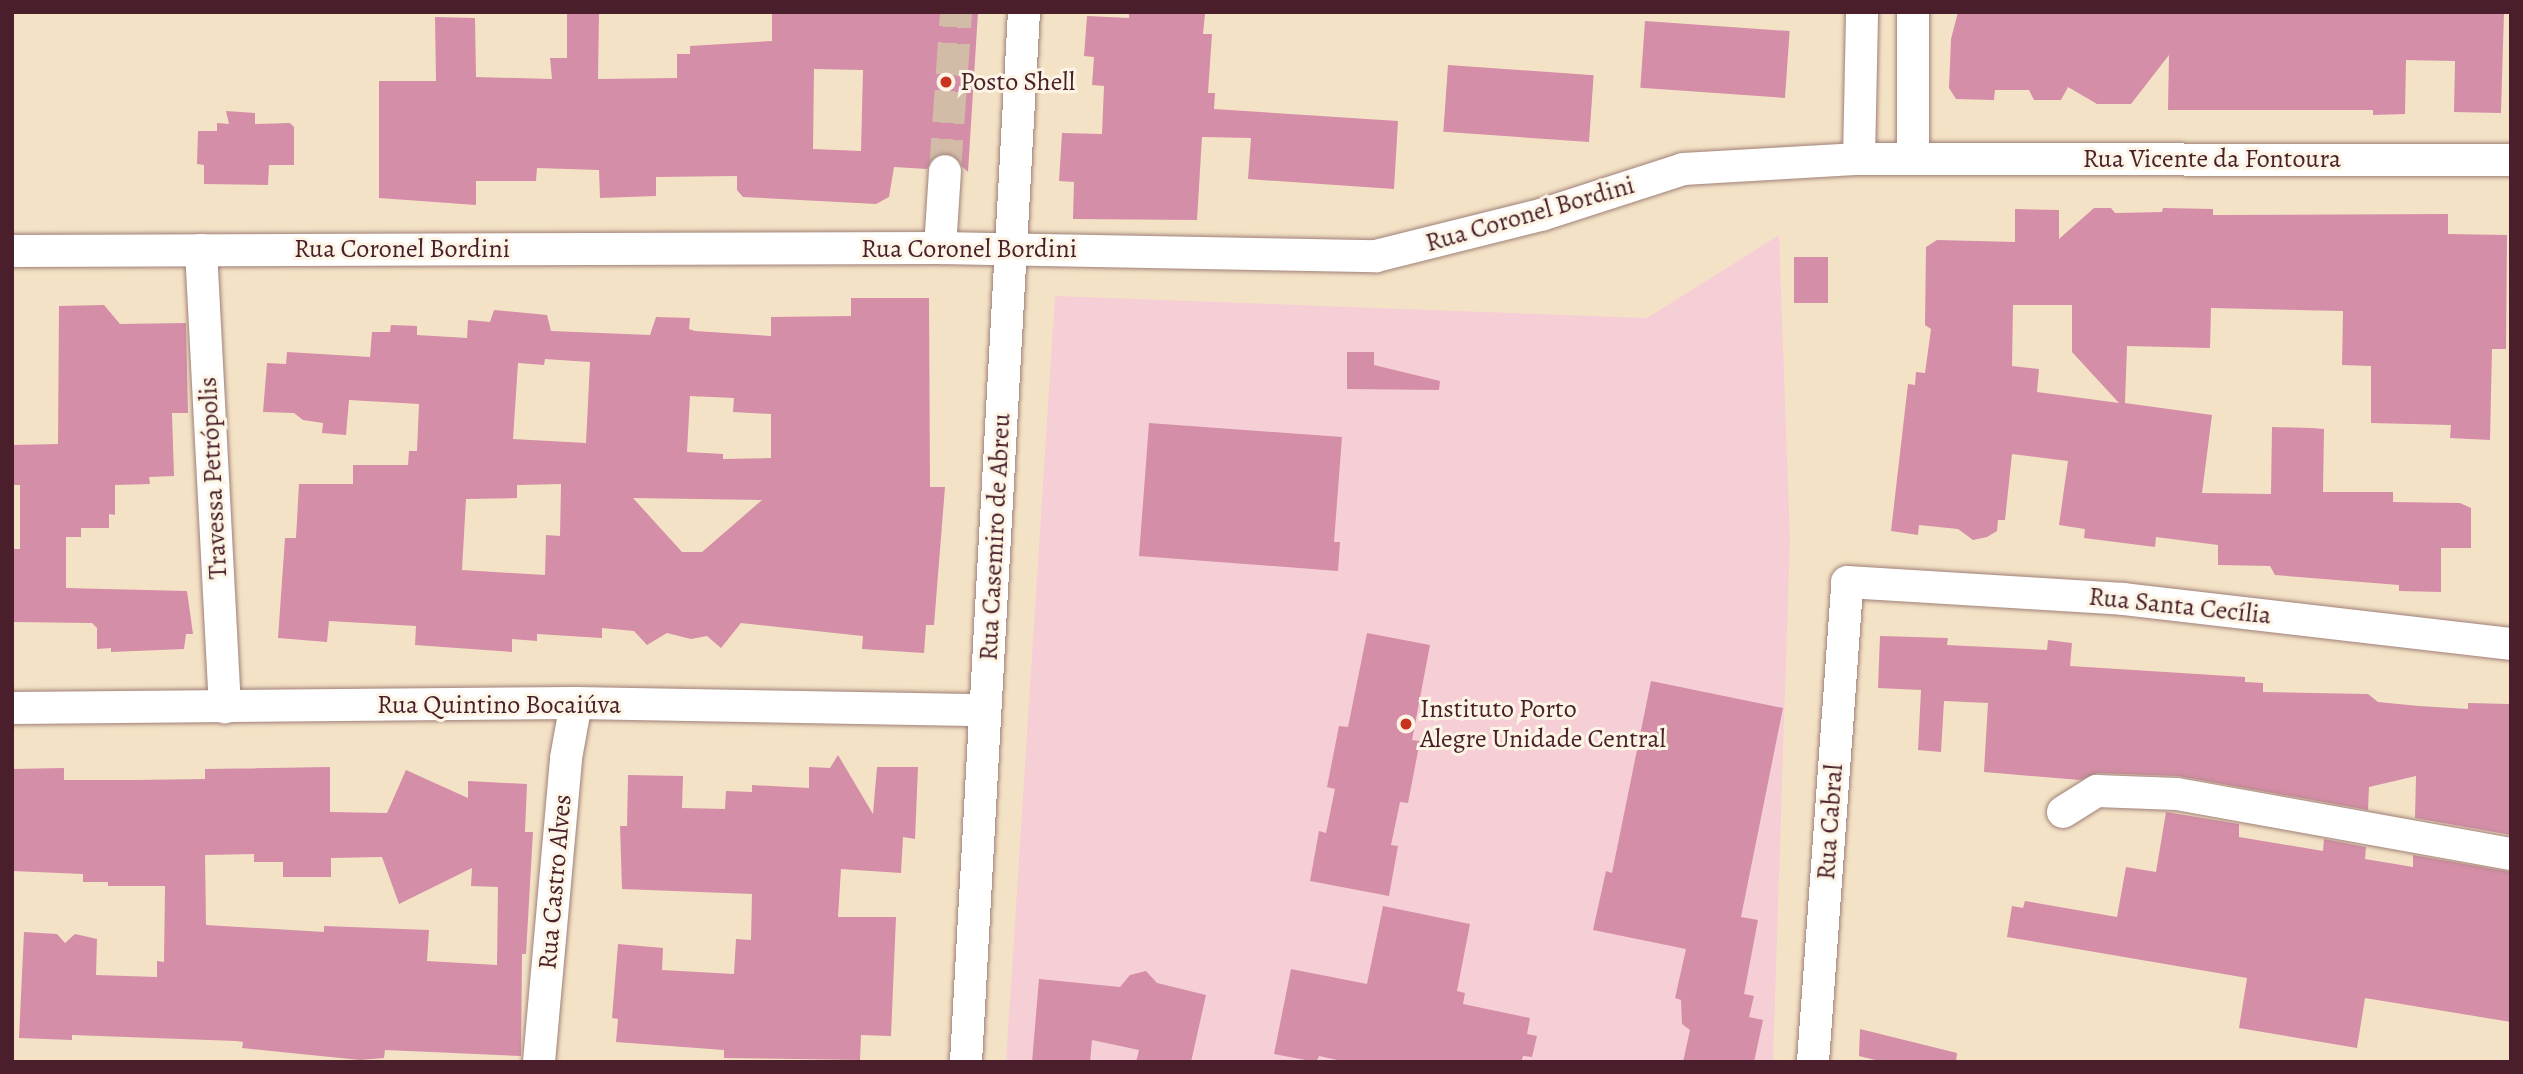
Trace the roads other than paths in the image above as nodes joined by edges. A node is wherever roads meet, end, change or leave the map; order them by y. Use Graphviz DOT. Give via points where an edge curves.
graph roads {
  1 [pos="1024,12"];
  2 [pos="1862,12"];
  3 [pos="1913,12"];
  4 [pos="1860,64"];
  5 [pos="1912,64"];
  6 [pos="1913,158"];
  7 [pos="1859,159"];
  8 [pos="2511,160"];
  9 [pos="946,171"];
  10 [pos="940,247"];
  11 [pos="1011,248"];
  12 [pos="201,250"];
  13 [pos="12,251"];
  14 [pos="1847,582"];
  15 [pos="2511,644"];
  16 [pos="576,703"];
  17 [pos="225,707"];
  18 [pos="12,708"];
  19 [pos="985,710"];
  20 [pos="2063,812"];
  21 [pos="2511,854"];
  22 [pos="539,1062"];
  23 [pos="966,1062"];
  24 [pos="1813,1062"];
  1 -- 11 [label="street, Rua Casemiro de Abreu"];
  2 -- 4 [label="street"];
  3 -- 5 [label="street"];
  4 -- 5 [label="street"];
  4 -- 7 [label="street"];
  5 -- 6 [label="street"];
  6 -- 7 [label="street, Rua Coronel Bordini"];
  6 -- 8 [label="street, Rua Vicente da Fontoura"];
  7 -- 11 [label="street, Rua Coronel Bordini" via="1683,169 1541,215 1376,256"];
  9 -- 10 [label="street"];
  10 -- 11 [label="street, Rua Coronel Bordini"];
  10 -- 12 [label="street, Rua Coronel Bordini"];
  11 -- 19 [label="street, Rua Casemiro de Abreu"];
  12 -- 13 [label="street, Rua Coronel Bordini"];
  12 -- 17 [label="street, Travessa Petrópolis"];
  14 -- 15 [label="street, Rua Santa Cecília" via="2123,598"];
  14 -- 24 [label="street, Rua Cabral"];
  16 -- 17 [label="street, Rua Quintino Bocaiúva"];
  16 -- 19 [label="street, Rua Quintino Bocaiúva"];
  16 -- 22 [label="street, Rua Castro Alves" via="566,758"];
  17 -- 18 [label="street, Rua Quintino Bocaiúva"];
  19 -- 23 [label="street, Rua Casemiro de Abreu"];
  20 -- 21 [label="street" via="2097,791 2177,794"];
}
